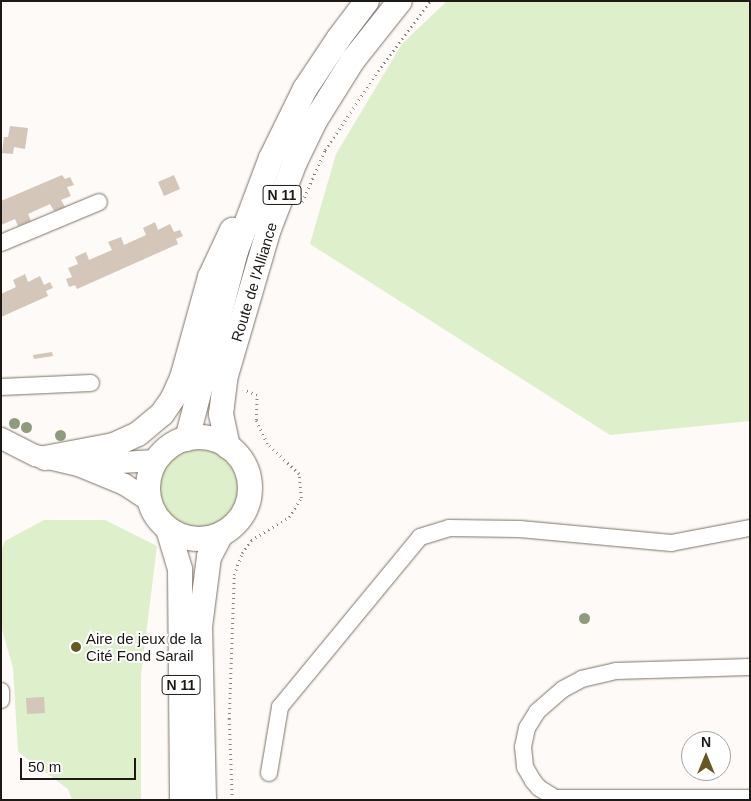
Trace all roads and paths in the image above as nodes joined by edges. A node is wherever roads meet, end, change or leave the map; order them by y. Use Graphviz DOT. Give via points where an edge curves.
graph roads {
  1 [pos="367,1"];
  2 [pos="400,1"];
  3 [pos="430,1"];
  4 [pos="256,192"];
  5 [pos="99,202"];
  6 [pos="298,210"];
  7 [pos="1,244"];
  8 [pos="91,383"];
  9 [pos="1,387"];
  10 [pos="238,388"];
  11 [pos="1,438"];
  12 [pos="187,439"];
  13 [pos="228,447"];
  14 [pos="1,456"];
  15 [pos="40,456"];
  16 [pos="156,460"];
  17 [pos="78,465"];
  18 [pos="150,500"];
  19 [pos="168,528"];
  20 [pos="750,528"];
  21 [pos="221,534"];
  22 [pos="750,667"];
  23 [pos="1,692"];
  24 [pos="1,700"];
  25 [pos="269,773"];
  26 [pos="750,798"];
  27 [pos="182,800"];
  28 [pos="204,800"];
  29 [pos="232,800"];
  1 -- 4 [label="highway, Route de l'Alliance / N 11" via="305,89"];
  2 -- 13 [label="highway, Route de l'Alliance / N 11" via="353,60 316,119 269,229 225,379 222,414"];
  3 -- 6 [label="path" via="325,150"];
  4 -- 12 [label="highway, Route de l'Alliance / N 11" via="236,251"];
  4 -- 15 [label="highway" via="216,261 182,378 162,414 138,434 114,445"];
  5 -- 7 [label="street"];
  8 -- 9 [label="street"];
  10 -- 29 [label="path" via="257,395 256,420 267,444 299,474 301,498 289,518 251,540 242,552 234,576 229,719"];
  11 -- 15 [label="main road"];
  12 -- 13 [label="highway" via="212,439"];
  12 -- 16 [label="highway" via="175,443"];
  13 -- 21 [label="highway" via="243,461 248,473 250,499 238,522"];
  14 -- 15 [label="main road"];
  15 -- 17 [label="main road"];
  16 -- 17 [label="main road"];
  16 -- 18 [label="highway" via="148,484"];
  17 -- 18 [label="main road" via="124,484"];
  18 -- 19 [label="highway" via="152,509"];
  19 -- 21 [label="highway" via="191,539"];
  19 -- 27 [label="highway, N 11" via="180,569"];
  20 -- 25 [label="street" via="671,543 503,529 449,528 420,537 280,706"];
  21 -- 28 [label="highway, N 11" via="209,557 200,627"];
  22 -- 26 [label="street" via="616,672 582,679 563,689 537,712 528,728 523,755 533,781 555,798"];
  23 -- 24 [label="street"];
}
